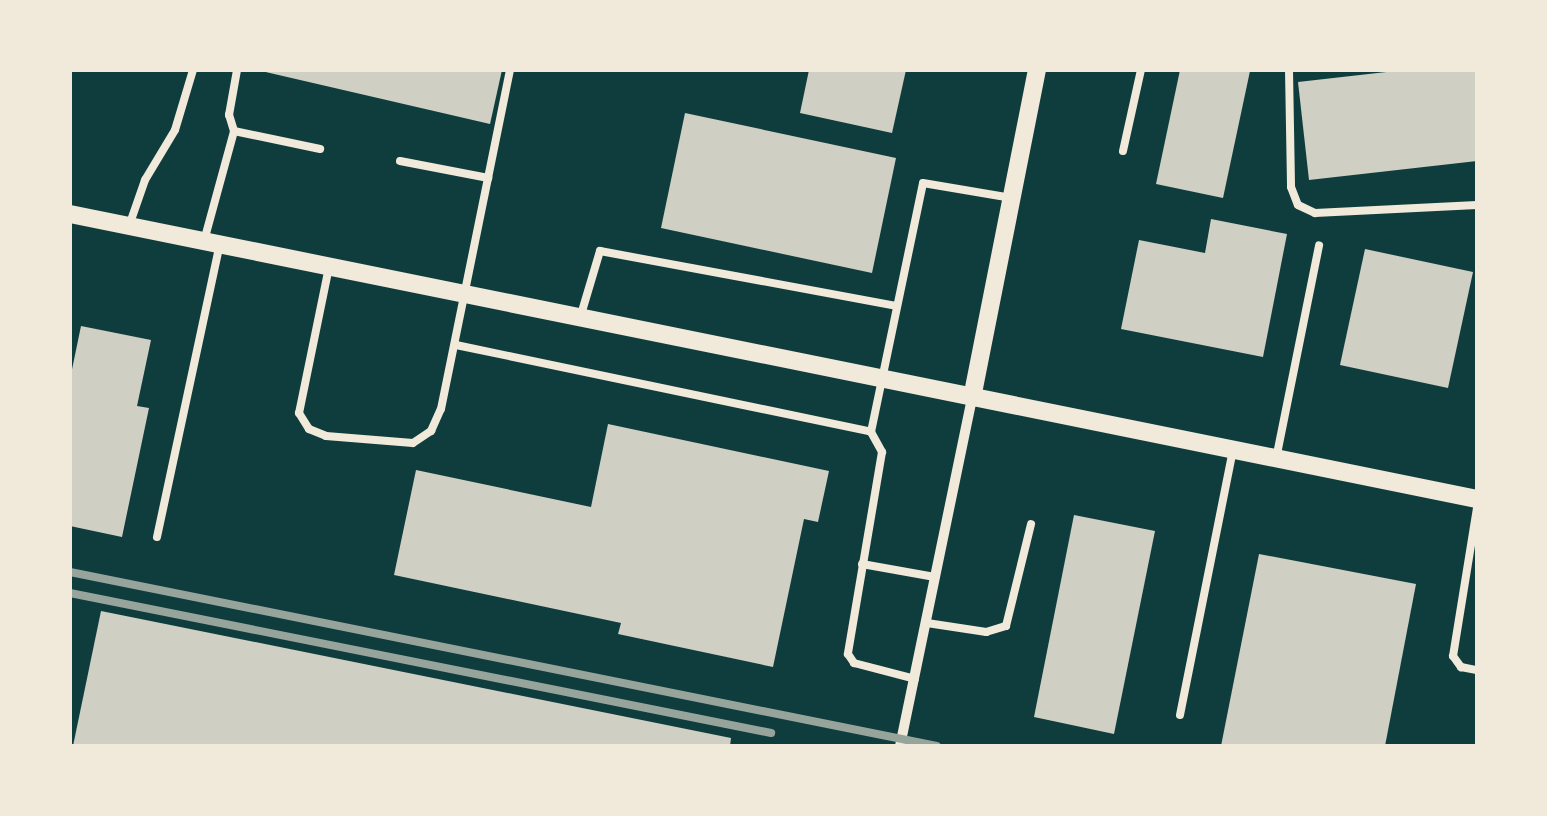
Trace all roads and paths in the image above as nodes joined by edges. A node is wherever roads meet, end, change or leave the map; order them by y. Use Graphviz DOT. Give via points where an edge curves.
graph roads {
  1 [pos="193,70"];
  2 [pos="237,70"];
  3 [pos="510,70"];
  4 [pos="1037,70"];
  5 [pos="1141,70"];
  6 [pos="1289,70"];
  7 [pos="234,131"];
  8 [pos="320,149"];
  9 [pos="1123,151"];
  10 [pos="400,161"];
  11 [pos="488,178"];
  12 [pos="1012,198"];
  13 [pos="1477,205"];
  14 [pos="70,214"];
  15 [pos="128,226"];
  16 [pos="212,242"];
  17 [pos="1319,245"];
  18 [pos="329,266"];
  19 [pos="465,294"];
  20 [pos="896,306"];
  21 [pos="580,318"];
  22 [pos="456,345"];
  23 [pos="880,379"];
  24 [pos="972,398"];
  25 [pos="871,432"];
  26 [pos="1234,450"];
  27 [pos="1276,459"];
  28 [pos="1477,500"];
  29 [pos="1477,508"];
  30 [pos="1031,524"];
  31 [pos="157,537"];
  32 [pos="862,564"];
  33 [pos="936,578"];
  34 [pos="926,624"];
  35 [pos="1477,670"];
  36 [pos="915,679"];
  37 [pos="1180,715"];
  38 [pos="900,746"];
  1 -- 15 [label="lane" via="175,130"];
  2 -- 7 [label="lane" via="229,116"];
  3 -- 11 [label="lane"];
  4 -- 12 [label="street"];
  5 -- 9 [label="lane"];
  6 -- 13 [label="lane" via="1289,155 1298,204 1315,212"];
  7 -- 8 [label="lane"];
  7 -- 16 [label="lane"];
  10 -- 11 [label="lane"];
  11 -- 19 [label="lane"];
  12 -- 20 [label="lane" via="923,183"];
  12 -- 24 [label="street"];
  14 -- 15 [label="street"];
  15 -- 16 [label="street"];
  16 -- 18 [label="street"];
  16 -- 31 [label="lane"];
  17 -- 27 [label="lane"];
  18 -- 19 [label="street"];
  18 -- 22 [label="lane" via="299,413 310,429 353,442 414,443 431,431 441,409"];
  19 -- 21 [label="street"];
  19 -- 22 [label="lane"];
  20 -- 21 [label="lane" via="600,251"];
  20 -- 23 [label="lane"];
  21 -- 23 [label="street"];
  22 -- 25 [label="lane"];
  23 -- 24 [label="street"];
  23 -- 25 [label="lane"];
  24 -- 26 [label="street"];
  24 -- 33 [label="street"];
  25 -- 32 [label="lane" via="882,452"];
  26 -- 27 [label="street"];
  26 -- 37 [label="lane"];
  27 -- 28 [label="street"];
  29 -- 35 [label="lane" via="1454,656 1461,668"];
  30 -- 34 [label="lane" via="1006,626 986,632"];
  32 -- 33 [label="lane"];
  32 -- 36 [label="lane" via="848,654 854,663"];
  33 -- 34 [label="street"];
  34 -- 36 [label="street"];
  36 -- 38 [label="street"];
}
